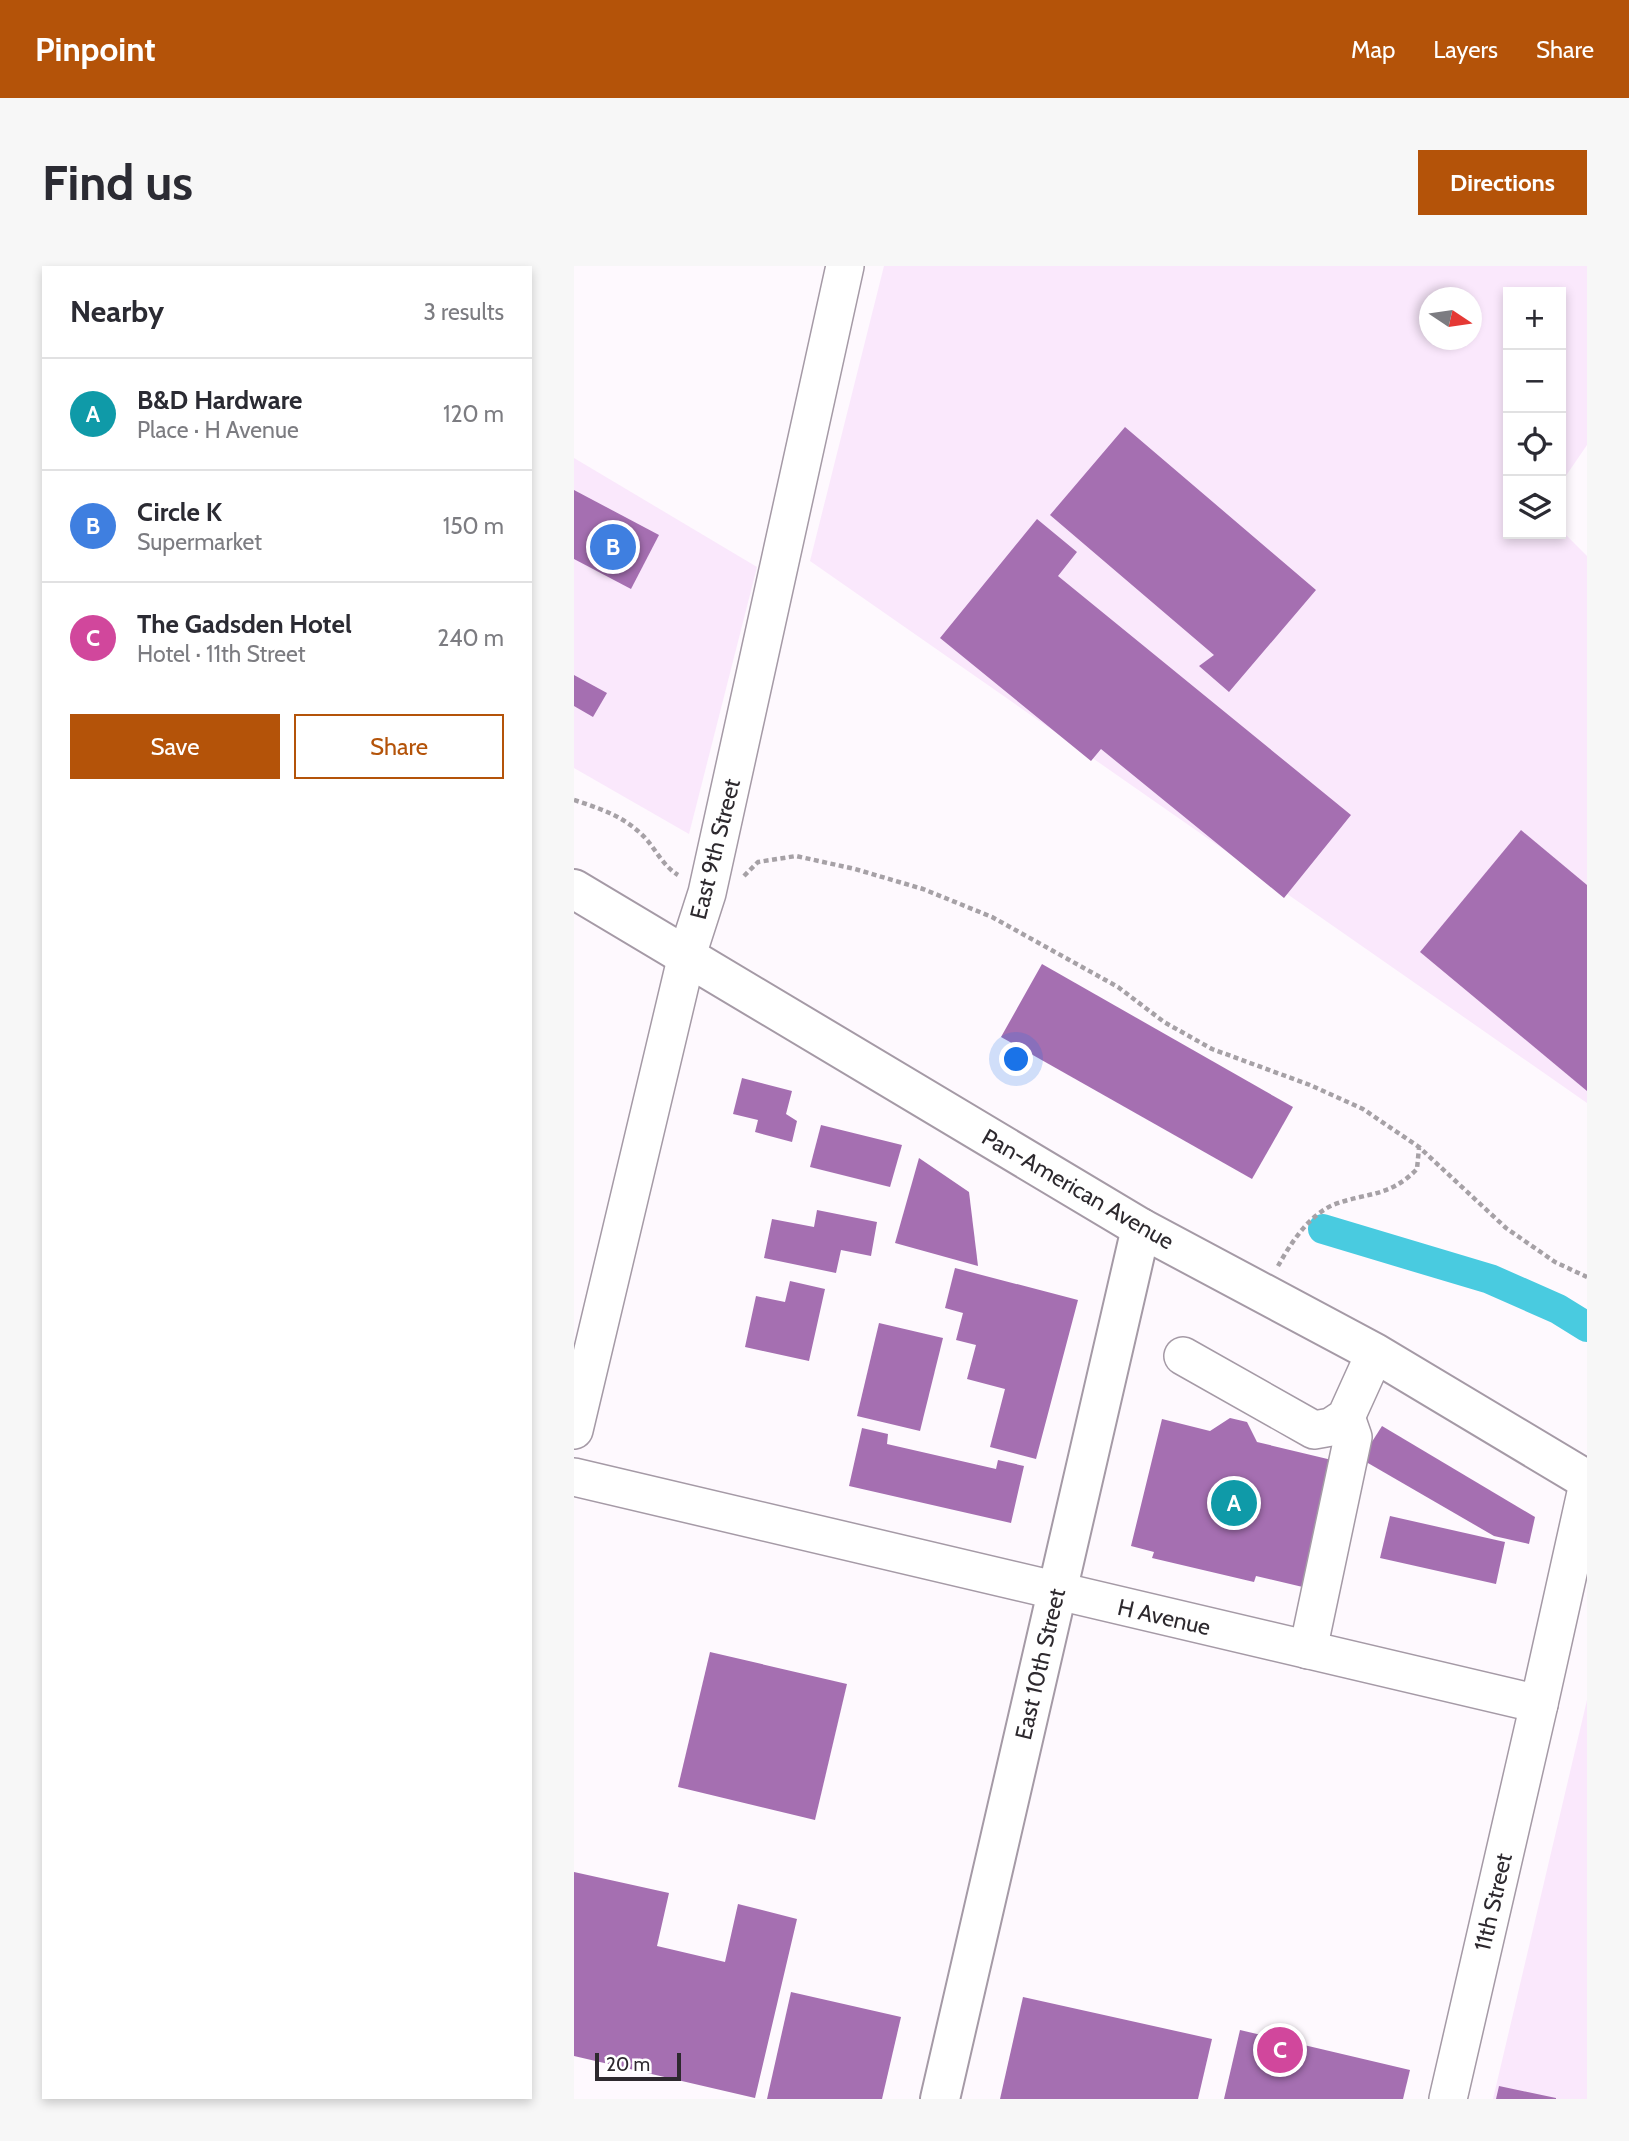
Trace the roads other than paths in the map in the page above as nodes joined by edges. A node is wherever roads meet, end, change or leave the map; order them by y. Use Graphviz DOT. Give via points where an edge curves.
graph roads {
  1 [pos="845,266"];
  2 [pos="574,889"];
  3 [pos="687,955"];
  4 [pos="1141,1228"];
  5 [pos="1375,1353"];
  6 [pos="1183,1356"];
  7 [pos="1346,1417"];
  8 [pos="574,1430"];
  9 [pos="574,1477"];
  10 [pos="1587,1480"];
  11 [pos="1587,1488"];
  12 [pos="1057,1592"];
  13 [pos="1308,1650"];
  14 [pos="1539,1704"];
  15 [pos="940,2099"];
  16 [pos="1448,2099"];
  1 -- 3 [label="street, East 9th Street" via="707,893"];
  2 -- 3 [label="main road, Pan-American Avenue"];
  3 -- 4 [label="main road, Pan-American Avenue"];
  3 -- 8 [label="street, East 9th Street"];
  4 -- 5 [label="main road, Pan-American Avenue"];
  4 -- 12 [label="main road, East 10th Street"];
  5 -- 7 [label="street"];
  5 -- 10 [label="main road, Pan-American Avenue"];
  6 -- 7 [label="street" via="1314,1430 1331,1427"];
  7 -- 13 [label="street" via="1353,1437"];
  9 -- 12 [label="street, H Avenue"];
  11 -- 14 [label="street"];
  12 -- 13 [label="street, H Avenue"];
  12 -- 15 [label="main road, East 10th Street"];
  13 -- 14 [label="street, H Avenue"];
  14 -- 16 [label="street, 11th Street"];
}
